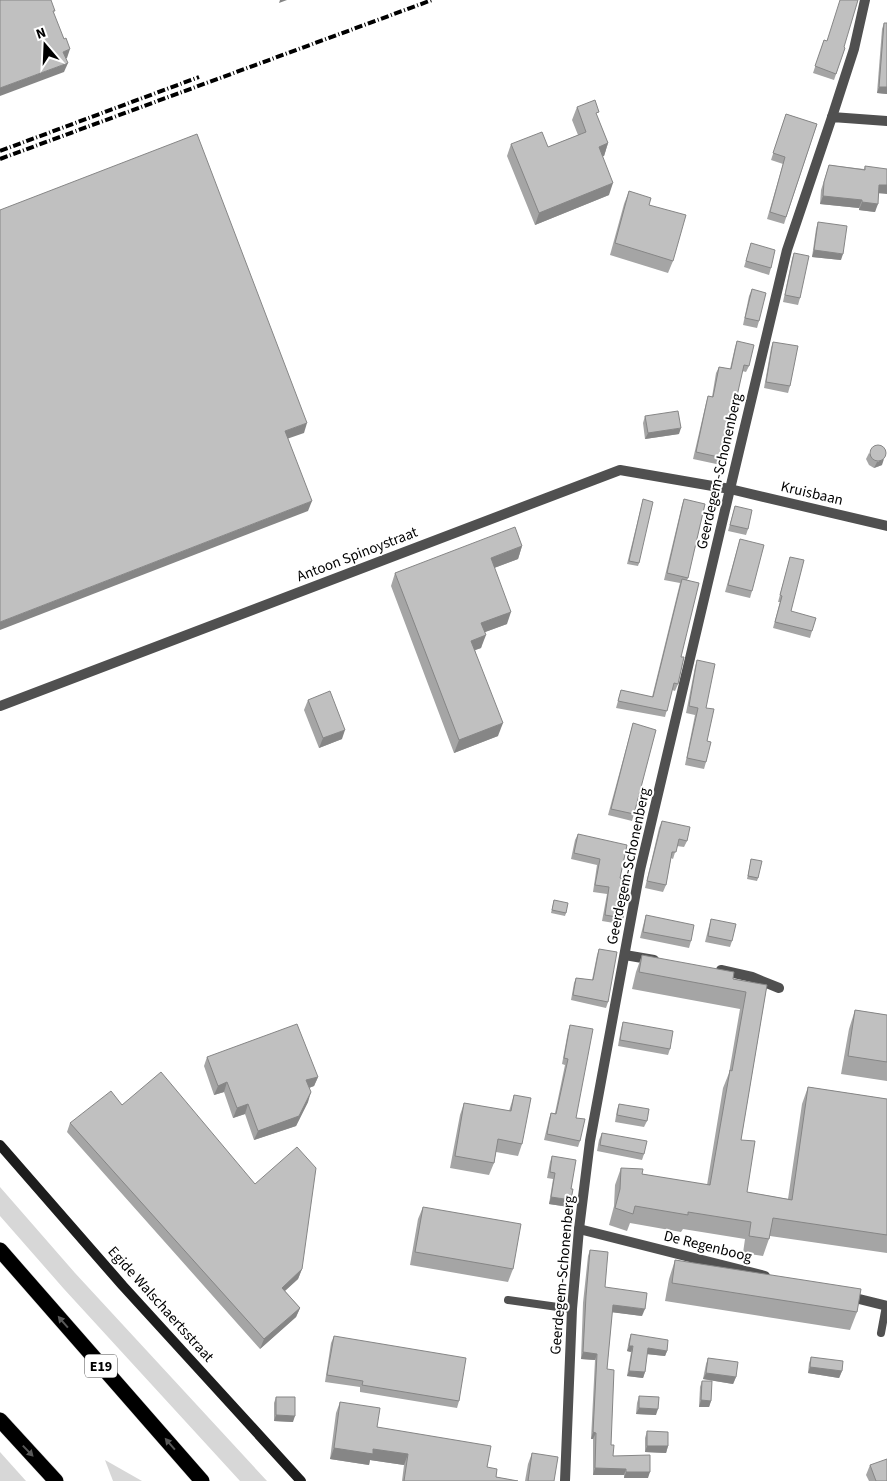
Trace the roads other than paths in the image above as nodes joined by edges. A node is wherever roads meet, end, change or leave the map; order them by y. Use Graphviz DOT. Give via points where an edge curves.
graph roads {
  1 [pos="865,0"];
  2 [pos="832,117"];
  3 [pos="887,120"];
  4 [pos="730,489"];
  5 [pos="887,526"];
  6 [pos="0,706"];
  7 [pos="625,955"];
  8 [pos="664,961"];
  9 [pos="712,969"];
  10 [pos="779,988"];
  11 [pos="0,1145"];
  12 [pos="579,1229"];
  13 [pos="0,1250"];
  14 [pos="771,1277"];
  15 [pos="838,1294"];
  16 [pos="508,1300"];
  17 [pos="887,1306"];
  18 [pos="572,1309"];
  19 [pos="881,1333"];
  20 [pos="0,1420"];
  21 [pos="56,1481"];
  22 [pos="202,1481"];
  23 [pos="302,1481"];
  24 [pos="565,1481"];
  1 -- 2 [label="street, Geerdegem-Schonenberg" via="854,49"];
  2 -- 3 [label="street"];
  2 -- 4 [label="street, Geerdegem-Schonenberg" via="787,250"];
  4 -- 5 [label="street, Kruisbaan"];
  4 -- 6 [label="street, Antoon Spinoystraat" via="620,470"];
  4 -- 7 [label="street, Geerdegem-Schonenberg" via="640,870"];
  7 -- 8 [label="street, Geerdegem-Schonenberg"];
  7 -- 12 [label="street, Geerdegem-Schonenberg" via="590,1141"];
  9 -- 10 [label="street" via="752,977"];
  11 -- 23 [label="main road, Egide Walschaertsstraat" via="123,1286"];
  12 -- 14 [label="street, De Regenboog"];
  12 -- 18 [label="street, Geerdegem-Schonenberg"];
  22 -- 13 [label="highway, E19, one-way"];
  15 -- 17 [label="street"];
  16 -- 18 [label="lane"];
  17 -- 19 [label="lane"];
  18 -- 24 [label="street, Geerdegem-Schonenberg"];
  20 -- 21 [label="highway, one-way"];
}
